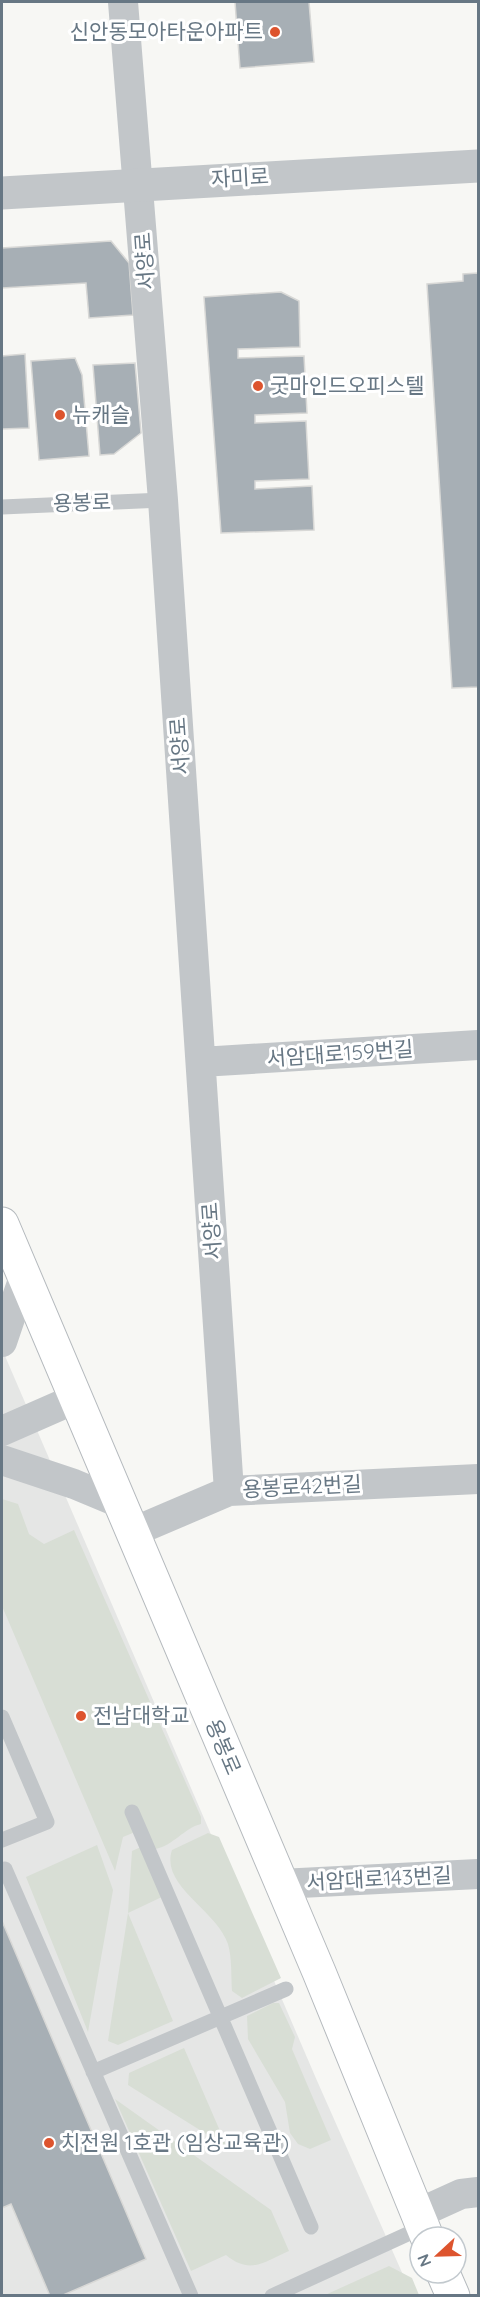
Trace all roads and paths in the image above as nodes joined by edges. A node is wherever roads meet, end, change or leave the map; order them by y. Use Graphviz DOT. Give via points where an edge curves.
graph roads {
  1 [pos="123,2"];
  2 [pos="478,166"];
  3 [pos="139,184"];
  4 [pos="2,193"];
  5 [pos="163,500"];
  6 [pos="2,507"];
  7 [pos="478,1045"];
  8 [pos="201,1062"];
  9 [pos="2,1224"];
  10 [pos="24,1277"];
  11 [pos="2,1342"];
  12 [pos="75,1399"];
  13 [pos="2,1431"];
  14 [pos="2,1460"];
  15 [pos="478,1479"];
  16 [pos="229,1491"];
  17 [pos="128,1518"];
  18 [pos="2,1717"];
  19 [pos="132,1812"];
  20 [pos="2,1840"];
  21 [pos="2,1871"];
  22 [pos="478,1874"];
  23 [pos="280,1884"];
  24 [pos="286,1989"];
  25 [pos="221,2017"];
  26 [pos="93,2072"];
  27 [pos="478,2192"];
  28 [pos="422,2225"];
  29 [pos="423,2225"];
  30 [pos="311,2227"];
  31 [pos="408,2232"];
  32 [pos="190,2295"];
  33 [pos="272,2295"];
  1 -- 3 [label="street, 서양로"];
  2 -- 3 [label="street, 자미로"];
  3 -- 4 [label="street, 자미로"];
  3 -- 5 [label="street, 서양로"];
  5 -- 6 [label="lane, 용봉로"];
  5 -- 8 [label="street, 서양로"];
  7 -- 8 [label="street, 서암대로159번길"];
  8 -- 16 [label="street, 서양로"];
  9 -- 10 [label="main road, 용봉로"];
  10 -- 11 [label="street"];
  10 -- 12 [label="main road, 용봉로"];
  12 -- 13 [label="street"];
  12 -- 17 [label="main road, 용봉로"];
  14 -- 17 [label="street" via="74,1484"];
  15 -- 16 [label="street, 용봉로42번길"];
  16 -- 17 [label="street, 용봉로42번길"];
  17 -- 23 [label="main road, 용봉로"];
  18 -- 20 [label="lane" via="47,1822"];
  19 -- 25 [label="lane"];
  21 -- 26 [label="lane"];
  22 -- 23 [label="street, 서암대로143번길"];
  23 -- 28 [label="main road, 용봉로"];
  24 -- 25 [label="lane"];
  25 -- 26 [label="lane"];
  25 -- 30 [label="lane"];
  26 -- 32 [label="lane"];
  27 -- 29 [label="street" via="461,2194"];
  31 -- 33 [label="lane"];
}
